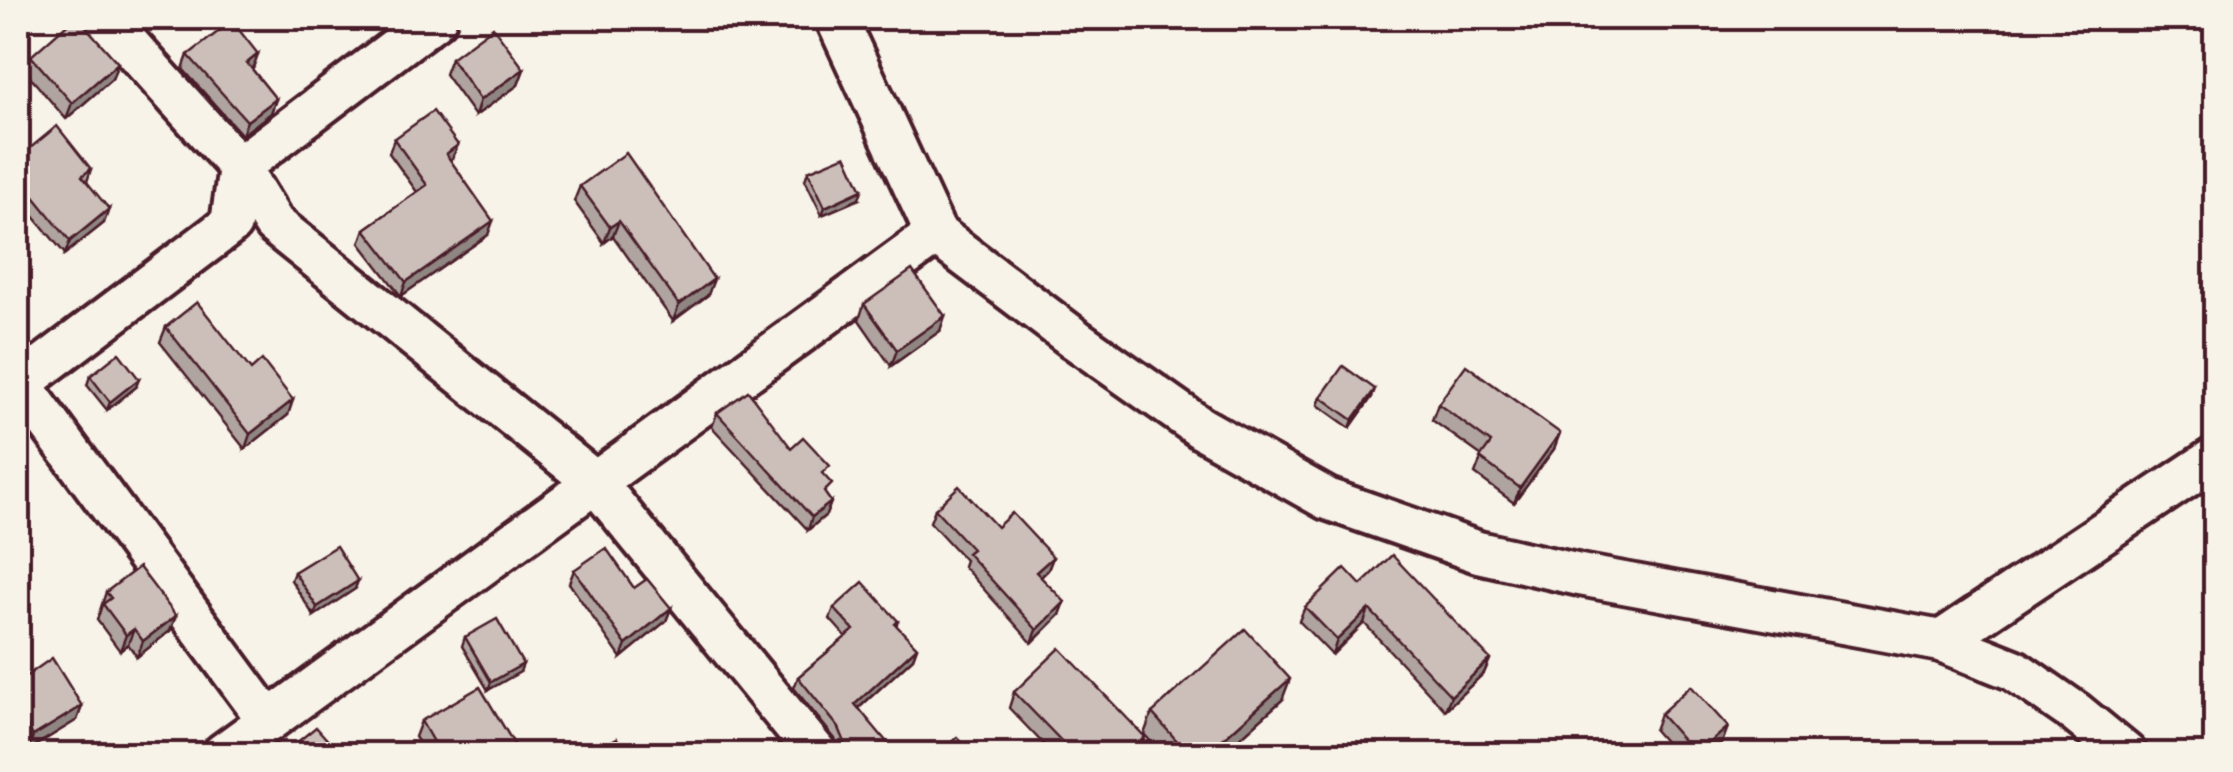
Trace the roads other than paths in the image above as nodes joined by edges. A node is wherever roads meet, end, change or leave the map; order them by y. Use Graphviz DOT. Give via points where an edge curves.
graph roads {
  1 [pos="104,18"];
  2 [pos="436,18"];
  3 [pos="836,18"];
  4 [pos="239,167"];
  5 [pos="936,234"];
  6 [pos="18,383"];
  7 [pos="2216,457"];
  8 [pos="596,483"];
  9 [pos="1941,642"];
  10 [pos="249,742"];
  11 [pos="818,754"];
  12 [pos="2126,754"];
  1 -- 4 [label="street"];
  2 -- 4 [label="street"];
  3 -- 5 [label="street"];
  4 -- 6 [label="street" via="231,224"];
  4 -- 8 [label="street" via="274,224"];
  5 -- 8 [label="street"];
  5 -- 9 [label="street" via="1201,428 1327,498 1478,552"];
  6 -- 10 [label="street"];
  7 -- 9 [label="street"];
  8 -- 10 [label="street"];
  8 -- 11 [label="street"];
  9 -- 12 [label="street" via="2014,670"];
}
